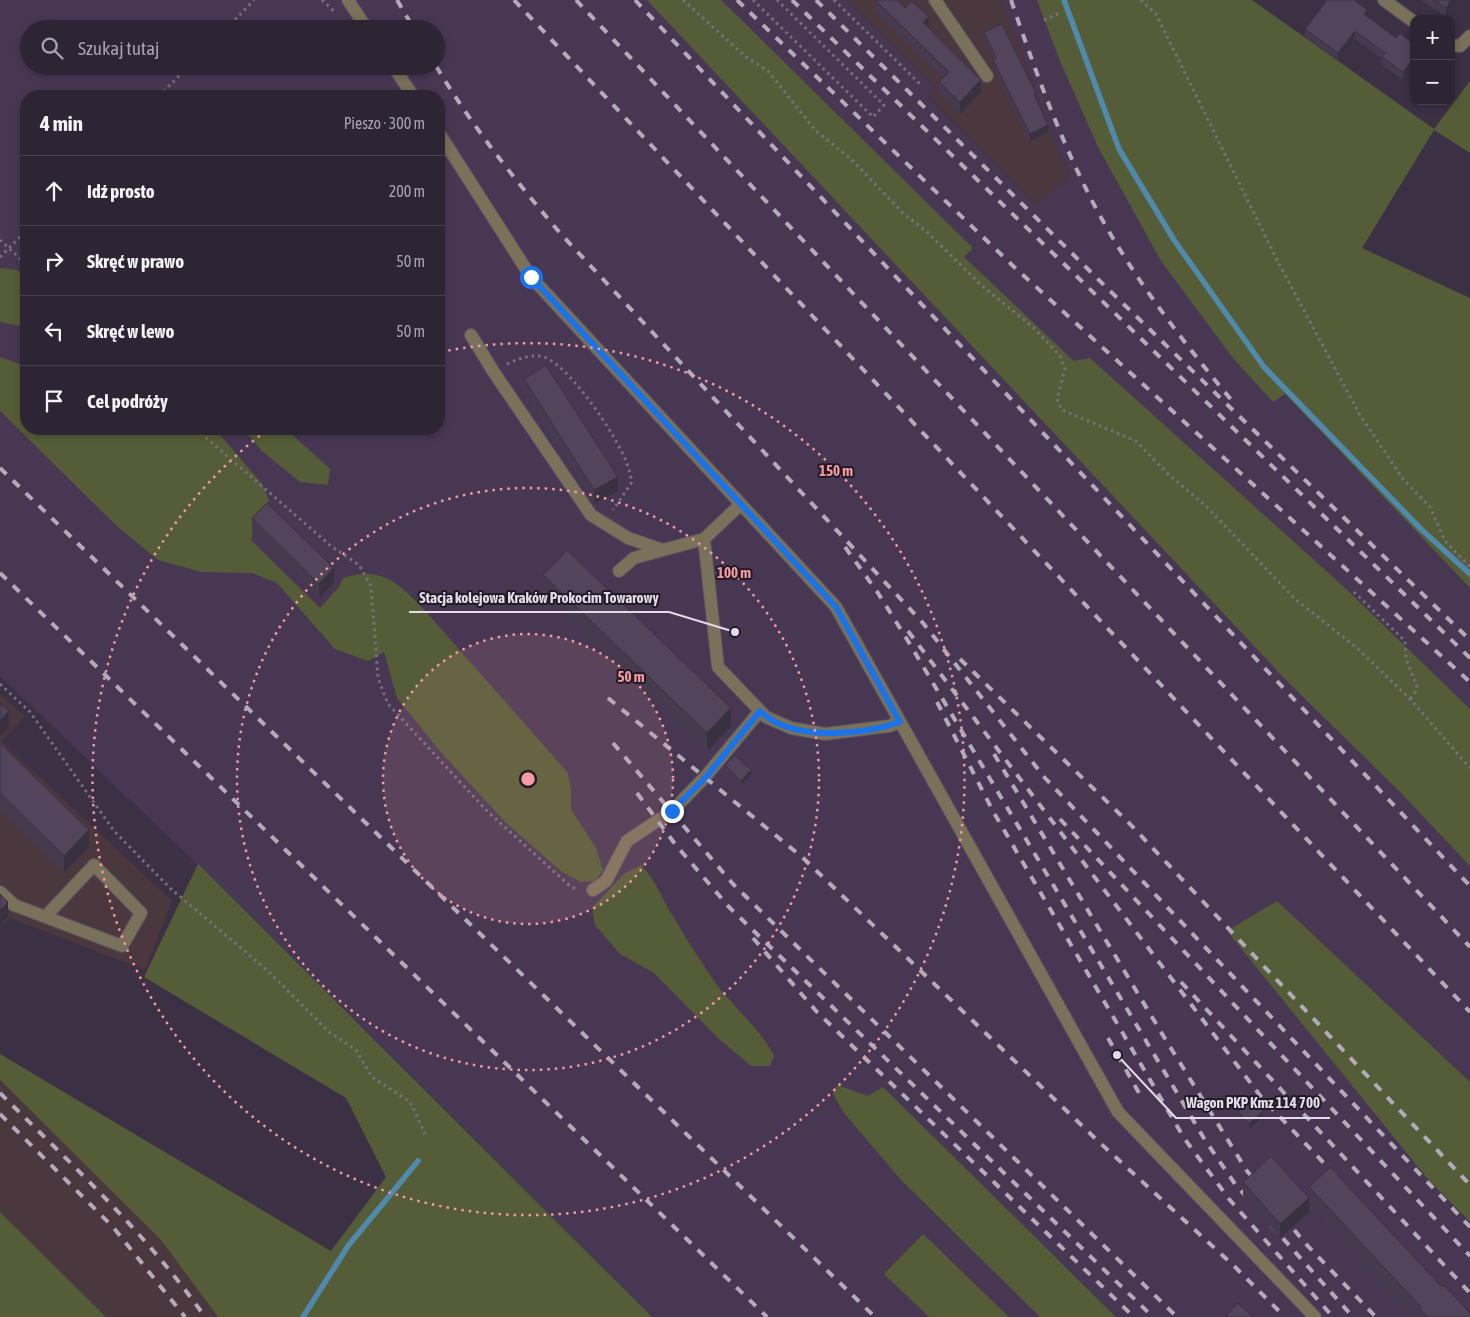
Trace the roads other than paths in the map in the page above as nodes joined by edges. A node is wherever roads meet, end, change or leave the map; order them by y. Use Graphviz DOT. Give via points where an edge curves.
graph roads {
  1 [pos="348,0"];
  2 [pos="935,0"];
  3 [pos="1384,0"];
  4 [pos="1410,19"];
  5 [pos="361,20"];
  6 [pos="1470,36"];
  7 [pos="1455,45"];
  8 [pos="399,75"];
  9 [pos="988,76"];
  10 [pos="410,90"];
  11 [pos="445,142"];
  12 [pos="471,335"];
  13 [pos="741,504"];
  14 [pos="704,539"];
  15 [pos="663,550"];
  16 [pos="619,571"];
  17 [pos="760,711"];
  18 [pos="900,722"];
  19 [pos="593,890"];
  20 [pos="0,892"];
  21 [pos="45,917"];
  22 [pos="1315,1317"];
  1 -- 5 [label="street"];
  2 -- 9 [label="street"];
  3 -- 4 [label="street"];
  6 -- 7 [label="street" via="1460,46"];
  8 -- 10 [label="street"];
  11 -- 13 [label="street" via="531,277"];
  12 -- 15 [label="street" via="591,515 628,538"];
  13 -- 14 [label="street"];
  13 -- 18 [label="street" via="836,607"];
  14 -- 15 [label="street"];
  14 -- 17 [label="street" via="718,667"];
  15 -- 16 [label="street" via="634,558"];
  17 -- 18 [label="street" via="791,728 825,734"];
  17 -- 19 [label="street" via="706,777 672,811 627,841 606,881"];
  18 -- 22 [label="street" via="1118,1112"];
  20 -- 21 [label="street" via="14,905"];
  21 -- 21 [label="street" via="122,946 141,913 94,866"];
}
